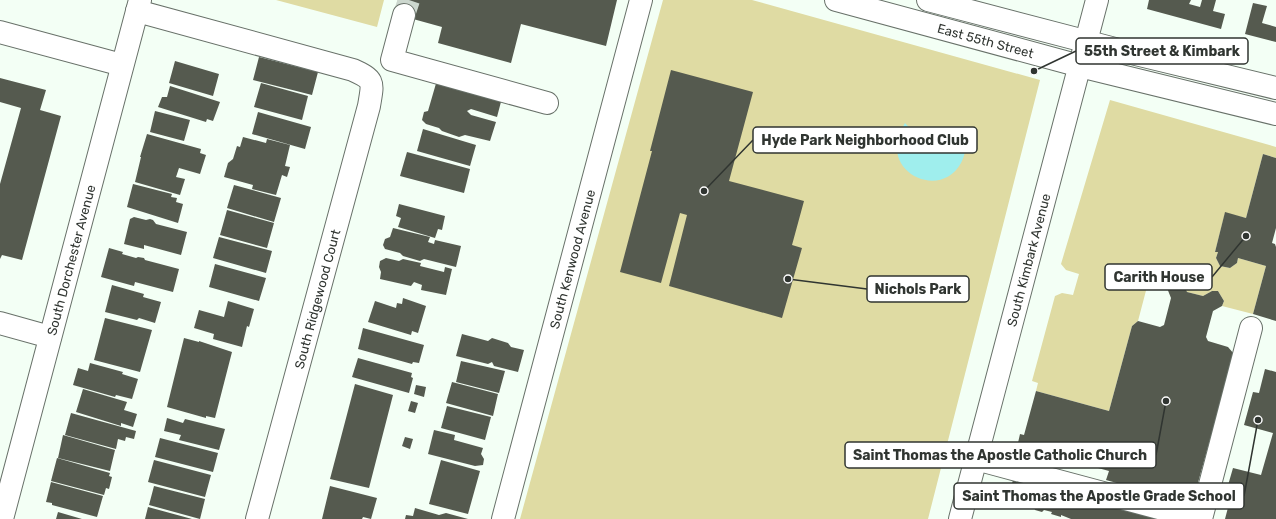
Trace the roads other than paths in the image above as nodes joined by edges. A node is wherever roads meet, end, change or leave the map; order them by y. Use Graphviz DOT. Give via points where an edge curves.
graph roads {
  1 [pos="641,0"];
  2 [pos="836,0"];
  3 [pos="928,0"];
  4 [pos="1097,0"];
  5 [pos="138,6"];
  6 [pos="404,16"];
  7 [pos="0,32"];
  8 [pos="1086,42"];
  9 [pos="122,65"];
  10 [pos="1080,66"];
  11 [pos="1276,88"];
  12 [pos="547,103"];
  13 [pos="1276,114"];
  14 [pos="0,323"];
  15 [pos="1251,328"];
  16 [pos="50,337"];
  17 [pos="976,459"];
  18 [pos="2,519"];
  19 [pos="257,519"];
  20 [pos="503,519"];
  21 [pos="960,519"];
  22 [pos="1200,519"];
  1 -- 20 [label="street, South Kenwood Avenue"];
  2 -- 10 [label="street, East 55th Street"];
  3 -- 8 [label="street, East 55th Street"];
  4 -- 8 [label="street, South Kimbark Avenue"];
  5 -- 9 [label="street, South Dorchester Avenue"];
  5 -- 19 [label="street, South Ridgewood Court" via="352,70 369,79 369,106"];
  6 -- 12 [label="street" via="392,60"];
  7 -- 9 [label="street"];
  8 -- 10 [label="street, South Kimbark Avenue"];
  8 -- 11 [label="street, East 55th Street"];
  9 -- 16 [label="street, South Dorchester Avenue"];
  10 -- 13 [label="street, East 55th Street"];
  10 -- 17 [label="street, South Kimbark Avenue"];
  14 -- 16 [label="street"];
  15 -- 22 [label="street"];
  16 -- 18 [label="street, South Dorchester Avenue"];
  17 -- 21 [label="street, South Kimbark Avenue"];
  17 -- 22 [label="street"];
}
